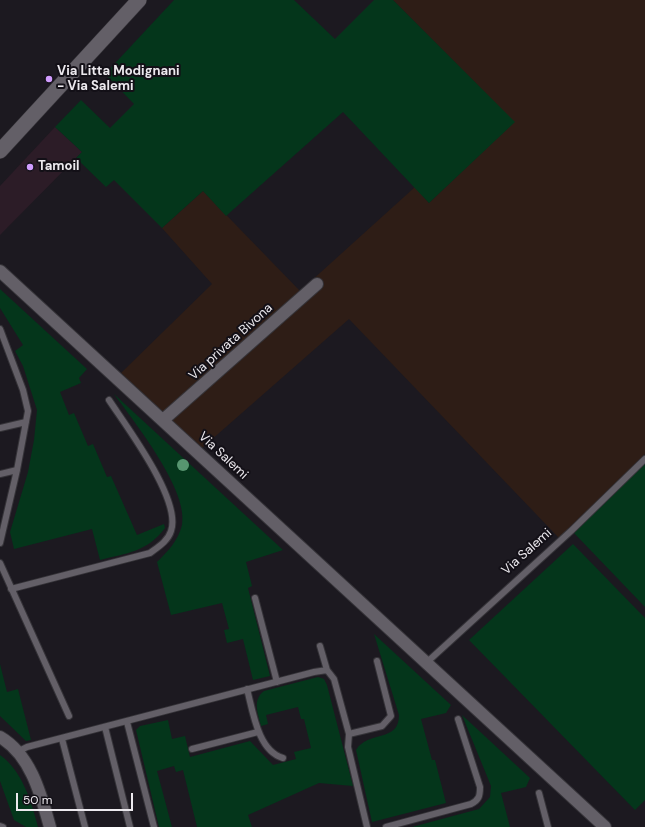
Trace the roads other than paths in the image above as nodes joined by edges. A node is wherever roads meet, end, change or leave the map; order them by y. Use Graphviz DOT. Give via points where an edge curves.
graph roads {
  1 [pos="139,0"];
  2 [pos="0,151"];
  3 [pos="0,271"];
  4 [pos="317,284"];
  5 [pos="0,329"];
  6 [pos="109,400"];
  7 [pos="164,420"];
  8 [pos="26,422"];
  9 [pos="0,428"];
  10 [pos="645,458"];
  11 [pos="17,470"];
  12 [pos="0,474"];
  13 [pos="0,543"];
  14 [pos="0,563"];
  15 [pos="11,589"];
  16 [pos="255,598"];
  17 [pos="320,646"];
  18 [pos="377,661"];
  19 [pos="425,664"];
  20 [pos="326,670"];
  21 [pos="277,682"];
  22 [pos="247,689"];
  23 [pos="69,716"];
  24 [pos="458,719"];
  25 [pos="127,722"];
  26 [pos="105,728"];
  27 [pos="258,732"];
  28 [pos="349,734"];
  29 [pos="0,737"];
  30 [pos="62,739"];
  31 [pos="192,748"];
  32 [pos="18,752"];
  33 [pos="283,758"];
  34 [pos="539,793"];
  35 [pos="50,827"];
  36 [pos="85,827"];
  37 [pos="130,827"];
  38 [pos="154,827"];
  39 [pos="367,827"];
  40 [pos="386,827"];
  41 [pos="548,827"];
  42 [pos="605,827"];
  1 -- 2 [label="street"];
  3 -- 7 [label="street, Via Salemi"];
  4 -- 7 [label="street, Via privata Bivona"];
  5 -- 8 [label="lane" via="23,390 28,411"];
  6 -- 15 [label="lane" via="154,470 168,499 173,520 171,532 150,553"];
  7 -- 19 [label="street, Via Salemi"];
  8 -- 9 [label="lane"];
  8 -- 11 [label="lane"];
  10 -- 19 [label="lane, Via Salemi" via="571,531"];
  11 -- 12 [label="lane"];
  11 -- 13 [label="lane"];
  14 -- 15 [label="lane"];
  15 -- 23 [label="lane"];
  16 -- 21 [label="lane"];
  17 -- 20 [label="lane"];
  18 -- 28 [label="lane" via="391,716 382,726"];
  19 -- 42 [label="street, Via Salemi"];
  20 -- 21 [label="lane"];
  20 -- 28 [label="lane" via="334,679"];
  21 -- 22 [label="lane"];
  22 -- 25 [label="lane"];
  22 -- 27 [label="lane"];
  24 -- 40 [label="lane" via="480,795 471,804"];
  25 -- 26 [label="lane"];
  25 -- 38 [label="lane"];
  26 -- 30 [label="lane"];
  26 -- 37 [label="lane"];
  27 -- 31 [label="lane"];
  27 -- 33 [label="lane" via="274,756"];
  28 -- 39 [label="lane" via="348,747"];
  29 -- 32 [label="street"];
  30 -- 32 [label="lane"];
  30 -- 36 [label="lane"];
  32 -- 35 [label="street" via="34,778"];
  34 -- 41 [label="lane"];
}
